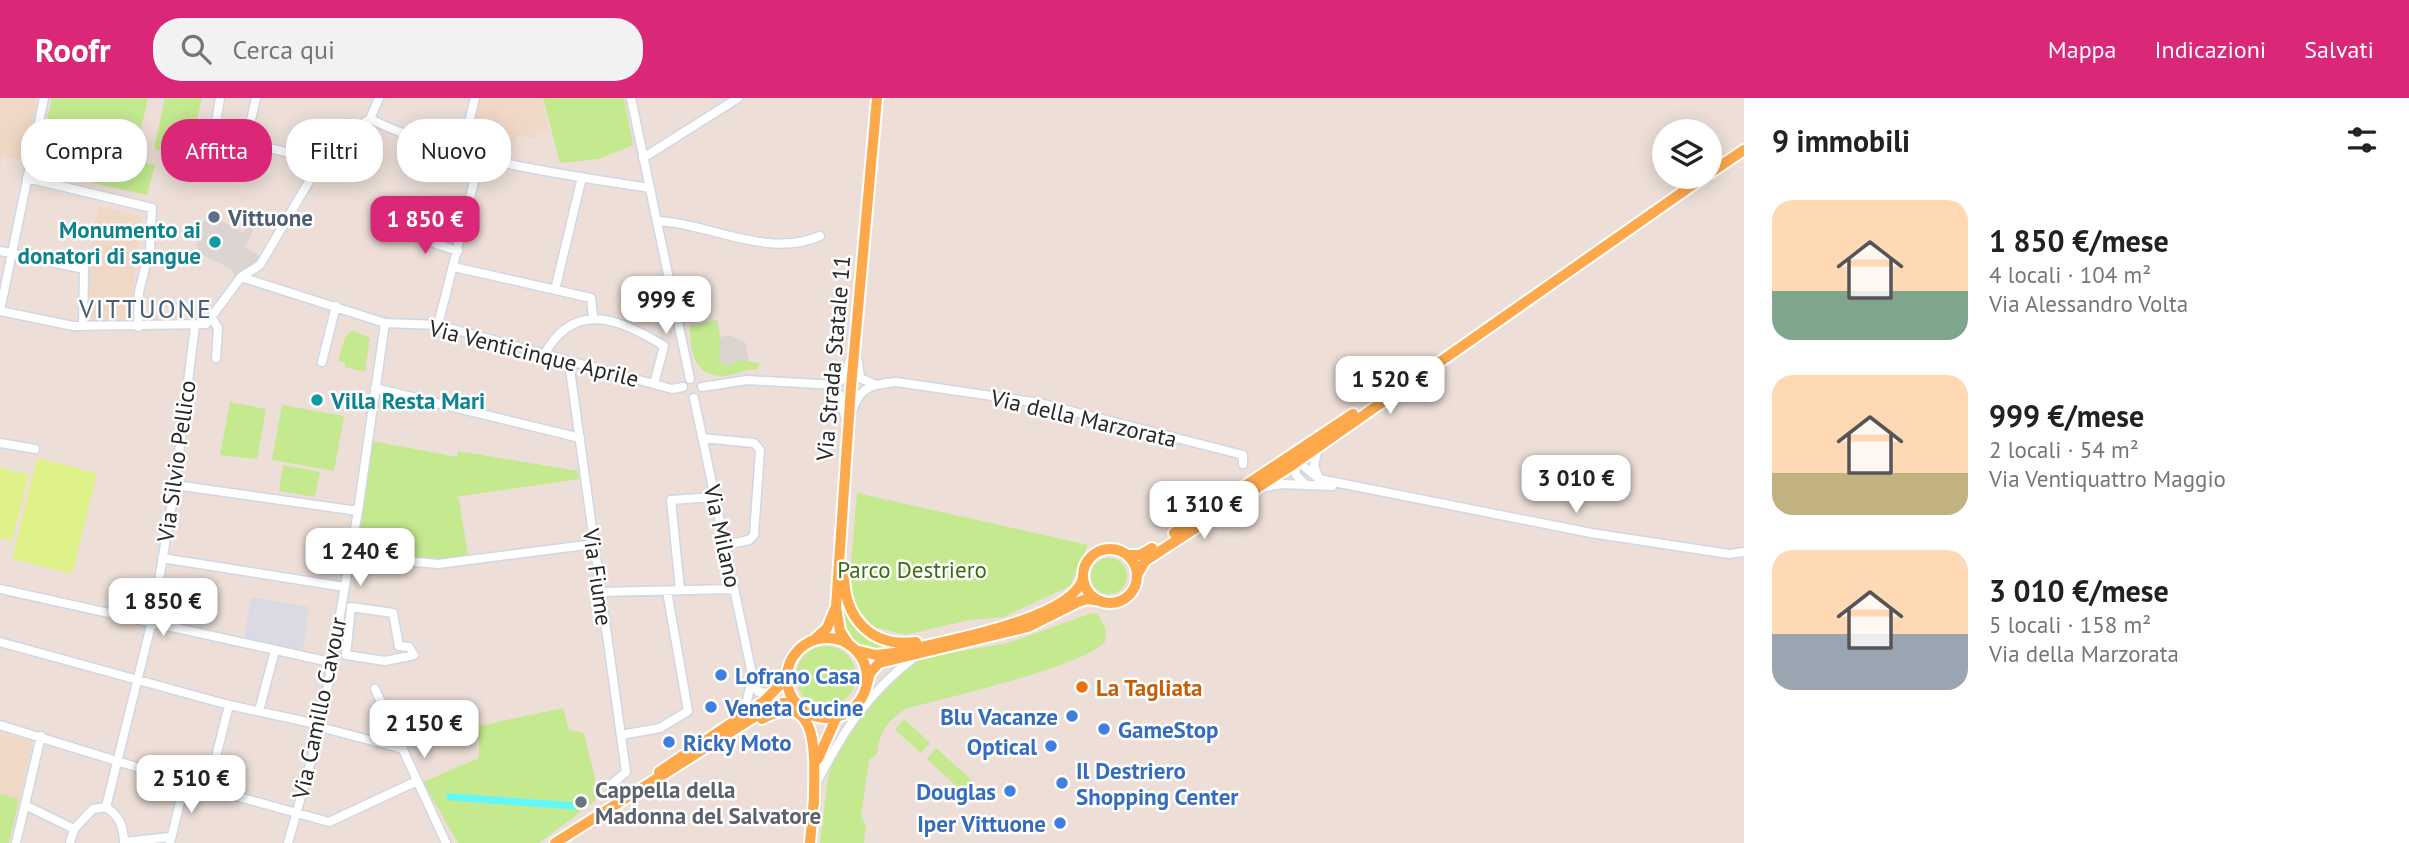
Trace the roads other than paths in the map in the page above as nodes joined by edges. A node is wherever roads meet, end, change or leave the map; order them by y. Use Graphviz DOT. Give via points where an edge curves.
graph roads {
  1 [pos="44,98"];
  2 [pos="220,98"];
  3 [pos="256,98"];
  4 [pos="379,98"];
  5 [pos="475,98"];
  6 [pos="631,98"];
  7 [pos="738,98"];
  8 [pos="875,98"];
  9 [pos="40,119"];
  10 [pos="216,119"];
  11 [pos="251,119"];
  12 [pos="370,119"];
  13 [pos="470,119"];
  14 [pos="1744,150"];
  15 [pos="643,158"];
  16 [pos="511,164"];
  17 [pos="1722,165"];
  18 [pos="582,177"];
  19 [pos="26,182"];
  20 [pos="44,182"];
  21 [pos="309,182"];
  22 [pos="474,182"];
  23 [pos="650,188"];
  24 [pos="1687,189"];
  25 [pos="657,222"];
  26 [pos="402,233"];
  27 [pos="820,236"];
  28 [pos="0,251"];
  29 [pos="458,251"];
  30 [pos="12,253"];
  31 [pos="454,267"];
  32 [pos="241,277"];
  33 [pos="555,290"];
  34 [pos="336,306"];
  35 [pos="0,311"];
  36 [pos="593,317"];
  37 [pos="213,320"];
  38 [pos="385,323"];
  39 [pos="438,325"];
  40 [pos="857,325"];
  41 [pos="83,326"];
  42 [pos="195,326"];
  43 [pos="138,327"];
  44 [pos="544,355"];
  45 [pos="216,358"];
  46 [pos="1441,358"];
  47 [pos="322,362"];
  48 [pos="569,362"];
  49 [pos="690,379"];
  50 [pos="654,384"];
  51 [pos="874,384"];
  52 [pos="827,386"];
  53 [pos="683,387"];
  54 [pos="702,387"];
  55 [pos="375,388"];
  56 [pos="694,398"];
  57 [pos="1341,422"];
  58 [pos="848,428"];
  59 [pos="580,438"];
  60 [pos="702,438"];
  61 [pos="0,443"];
  62 [pos="1319,446"];
  63 [pos="35,449"];
  64 [pos="1243,464"];
  65 [pos="1294,464"];
  66 [pos="1319,479"];
  67 [pos="1304,484"];
  68 [pos="175,485"];
  69 [pos="1364,488"];
  70 [pos="1252,491"];
  71 [pos="1230,496"];
  72 [pos="715,497"];
  73 [pos="358,511"];
  74 [pos="840,542"];
  75 [pos="594,544"];
  76 [pos="725,545"];
  77 [pos="1744,552"];
  78 [pos="1127,555"];
  79 [pos="350,556"];
  80 [pos="162,558"];
  81 [pos="1137,575"];
  82 [pos="1083,578"];
  83 [pos="345,586"];
  84 [pos="0,589"];
  85 [pos="734,589"];
  86 [pos="680,590"];
  87 [pos="667,591"];
  88 [pos="600,593"];
  89 [pos="1101,601"];
  90 [pos="836,607"];
  91 [pos="152,621"];
  92 [pos="998,627"];
  93 [pos="813,640"];
  94 [pos="0,642"];
  95 [pos="852,647"];
  96 [pos="275,650"];
  97 [pos="919,654"];
  98 [pos="346,655"];
  99 [pos="330,662"];
  100 [pos="752,674"];
  101 [pos="138,678"];
  102 [pos="788,678"];
  103 [pos="866,688"];
  104 [pos="375,689"];
  105 [pos="775,692"];
  106 [pos="797,703"];
  107 [pos="229,705"];
  108 [pos="259,711"];
  109 [pos="815,715"];
  110 [pos="837,716"];
  111 [pos="0,725"];
  112 [pos="320,726"];
  113 [pos="725,732"];
  114 [pos="621,734"];
  115 [pos="41,736"];
  116 [pos="403,749"];
  117 [pos="818,759"];
  118 [pos="117,760"];
  119 [pos="417,781"];
  120 [pos="185,782"];
  121 [pos="612,784"];
  122 [pos="816,786"];
  123 [pos="208,789"];
  124 [pos="814,804"];
  125 [pos="25,805"];
  126 [pos="106,807"];
  127 [pos="296,813"];
  128 [pos="74,829"];
  129 [pos="170,840"];
  130 [pos="16,843"];
  131 [pos="70,843"];
  132 [pos="124,843"];
  133 [pos="288,843"];
  134 [pos="446,843"];
  135 [pos="555,843"];
  136 [pos="810,843"];
  1 -- 9 [label="street"];
  2 -- 10 [label="street"];
  3 -- 11 [label="street"];
  4 -- 12 [label="street"];
  5 -- 13 [label="street"];
  6 -- 15 [label="street"];
  7 -- 15 [label="street"];
  8 -- 40 [label="main road, Via Strada Statale 11"];
  14 -- 17 [label="main road"];
  15 -- 23 [label="street"];
  16 -- 18 [label="street"];
  18 -- 23 [label="street"];
  18 -- 33 [label="street"];
  19 -- 30 [label="street"];
  20 -- 43 [label="street" via="152,208"];
  21 -- 32 [label="street" via="260,265"];
  22 -- 29 [label="street"];
  23 -- 25 [label="street"];
  24 -- 46 [label="main road"];
  25 -- 27 [label="street" via="678,222 778,244"];
  25 -- 49 [label="street"];
  26 -- 29 [label="street"];
  28 -- 30 [label="street"];
  29 -- 31 [label="street"];
  30 -- 35 [label="street"];
  30 -- 41 [label="street" via="84,269"];
  31 -- 33 [label="street"];
  31 -- 39 [label="street"];
  32 -- 34 [label="street, Via Venticinque Aprile"];
  32 -- 37 [label="street"];
  33 -- 36 [label="street" via="591,298"];
  34 -- 38 [label="street, Via Venticinque Aprile"];
  34 -- 47 [label="street"];
  35 -- 41 [label="street"];
  36 -- 44 [label="street" via="566,330"];
  36 -- 50 [label="street" via="630,326 664,346"];
  37 -- 42 [label="street"];
  37 -- 45 [label="street" via="218,328"];
  38 -- 39 [label="street, Via Venticinque Aprile"];
  38 -- 55 [label="street, Via Camillo Cavour"];
  39 -- 44 [label="street, Via Venticinque Aprile"];
  40 -- 51 [label="street" via="858,373"];
  40 -- 52 [label="street" via="845,376"];
  40 -- 58 [label="main road, Via Strada Statale 11"];
  41 -- 43 [label="street"];
  42 -- 43 [label="street"];
  42 -- 68 [label="street, Via Silvio Pellico"];
  44 -- 48 [label="street, Via Venticinque Aprile"];
  46 -- 57 [label="main road"];
  46 -- 62 [label="main road"];
  48 -- 50 [label="street, Via Venticinque Aprile"];
  48 -- 59 [label="street, Via Fiume"];
  49 -- 53 [label="street"];
  49 -- 54 [label="street"];
  50 -- 53 [label="street, Via Venticinque Aprile"];
  51 -- 58 [label="street" via="859,395"];
  51 -- 64 [label="street, Via della Marzorata" via="896,382 1040,403 1243,455"];
  52 -- 54 [label="street" via="747,380"];
  52 -- 58 [label="street" via="839,394"];
  53 -- 56 [label="street" via="686,395"];
  54 -- 56 [label="street"];
  55 -- 59 [label="street"];
  55 -- 73 [label="street, Via Camillo Cavour"];
  56 -- 60 [label="street, Via Milano"];
  57 -- 65 [label="street" via="1299,454"];
  57 -- 71 [label="main road"];
  58 -- 74 [label="main road, Via Strada Statale 11"];
  59 -- 75 [label="street, Via Fiume"];
  60 -- 72 [label="street, Via Milano"];
  60 -- 76 [label="street" via="754,443 760,450 754,535"];
  61 -- 63 [label="street"];
  62 -- 65 [label="main road"];
  62 -- 66 [label="street" via="1314,459"];
  65 -- 66 [label="street"];
  65 -- 67 [label="street"];
  65 -- 70 [label="main road"];
  65 -- 71 [label="street" via="1285,464"];
  66 -- 69 [label="street"];
  67 -- 69 [label="street"];
  67 -- 70 [label="street" via="1269,485"];
  68 -- 73 [label="street"];
  68 -- 80 [label="street, Via Silvio Pellico"];
  69 -- 77 [label="street" via="1591,533 1729,554"];
  70 -- 81 [label="main road" via="1145,561"];
  71 -- 78 [label="main road" via="1146,552"];
  72 -- 76 [label="street, Via Milano"];
  72 -- 86 [label="street" via="671,500"];
  73 -- 79 [label="street, Via Camillo Cavour"];
  74 -- 90 [label="main road, Via Strada Statale 11"];
  74 -- 92 [label="main road" via="850,614 878,638 913,643"];
  75 -- 79 [label="street" via="438,564"];
  75 -- 88 [label="street, Via Fiume"];
  76 -- 85 [label="street, Via Milano"];
  78 -- 81 [label="main road"];
  78 -- 82 [label="main road" via="1109,549 1097,552 1087,560"];
  79 -- 83 [label="street, Via Camillo Cavour"];
  80 -- 83 [label="street"];
  80 -- 91 [label="street, Via Silvio Pellico"];
  81 -- 89 [label="main road" via="1126,598 1114,603"];
  82 -- 89 [label="main road" via="1087,590"];
  82 -- 92 [label="main road" via="1081,587 1064,602"];
  83 -- 99 [label="street, Via Camillo Cavour"];
  84 -- 91 [label="street"];
  85 -- 86 [label="street"];
  85 -- 100 [label="street, Via Milano"];
  86 -- 87 [label="street"];
  87 -- 88 [label="street"];
  87 -- 114 [label="street" via="688,711 660,728"];
  88 -- 114 [label="street, Via Fiume"];
  89 -- 97 [label="main road" via="1087,599 1028,627"];
  90 -- 93 [label="main road, Via Strada Statale 11" via="827,628"];
  90 -- 95 [label="main road, Via Strada Statale 11" via="840,631"];
  91 -- 96 [label="street"];
  91 -- 101 [label="street, Via Silvio Pellico"];
  92 -- 95 [label="main road" via="894,653 876,655"];
  93 -- 95 [label="main road" via="826,638"];
  93 -- 102 [label="main road" via="794,655"];
  94 -- 101 [label="street"];
  95 -- 103 [label="main road" via="865,664"];
  96 -- 99 [label="street"];
  96 -- 108 [label="street"];
  97 -- 103 [label="main road" via="879,663"];
  97 -- 122 [label="street" via="871,695 839,738"];
  98 -- 98 [label="street" via="351,607 393,613 399,646 409,647 414,655 385,661"];
  99 -- 112 [label="street, Via Camillo Cavour"];
  100 -- 105 [label="street" via="758,692"];
  100 -- 113 [label="street" via="747,700"];
  101 -- 107 [label="street"];
  101 -- 118 [label="street, Via Silvio Pellico"];
  102 -- 105 [label="main road"];
  102 -- 106 [label="main road"];
  103 -- 110 [label="main road" via="855,706"];
  104 -- 116 [label="street"];
  105 -- 113 [label="main road"];
  106 -- 109 [label="main road"];
  106 -- 113 [label="main road" via="776,704"];
  107 -- 108 [label="street"];
  107 -- 123 [label="street"];
  108 -- 112 [label="street"];
  109 -- 110 [label="main road"];
  109 -- 117 [label="main road"];
  110 -- 117 [label="main road"];
  111 -- 115 [label="street"];
  112 -- 116 [label="street"];
  112 -- 127 [label="street, Via Camillo Cavour"];
  113 -- 124 [label="main road" via="783,710 798,713 812,733"];
  113 -- 135 [label="main road" via="676,759 632,794"];
  114 -- 121 [label="street, Via Fiume" via="626,772"];
  115 -- 118 [label="street"];
  115 -- 125 [label="street"];
  116 -- 119 [label="street"];
  117 -- 122 [label="main road"];
  118 -- 120 [label="street"];
  118 -- 126 [label="street, Via Silvio Pellico"];
  119 -- 127 [label="street" via="329,822"];
  119 -- 134 [label="street"];
  120 -- 123 [label="street"];
  120 -- 129 [label="street"];
  122 -- 124 [label="main road"];
  123 -- 127 [label="street"];
  124 -- 136 [label="main road"];
  125 -- 128 [label="street"];
  125 -- 130 [label="street"];
  126 -- 128 [label="street" via="93,809"];
  126 -- 132 [label="street" via="122,824"];
  127 -- 133 [label="street, Via Camillo Cavour"];
  128 -- 131 [label="street"];
  129 -- 132 [label="street"];
}
